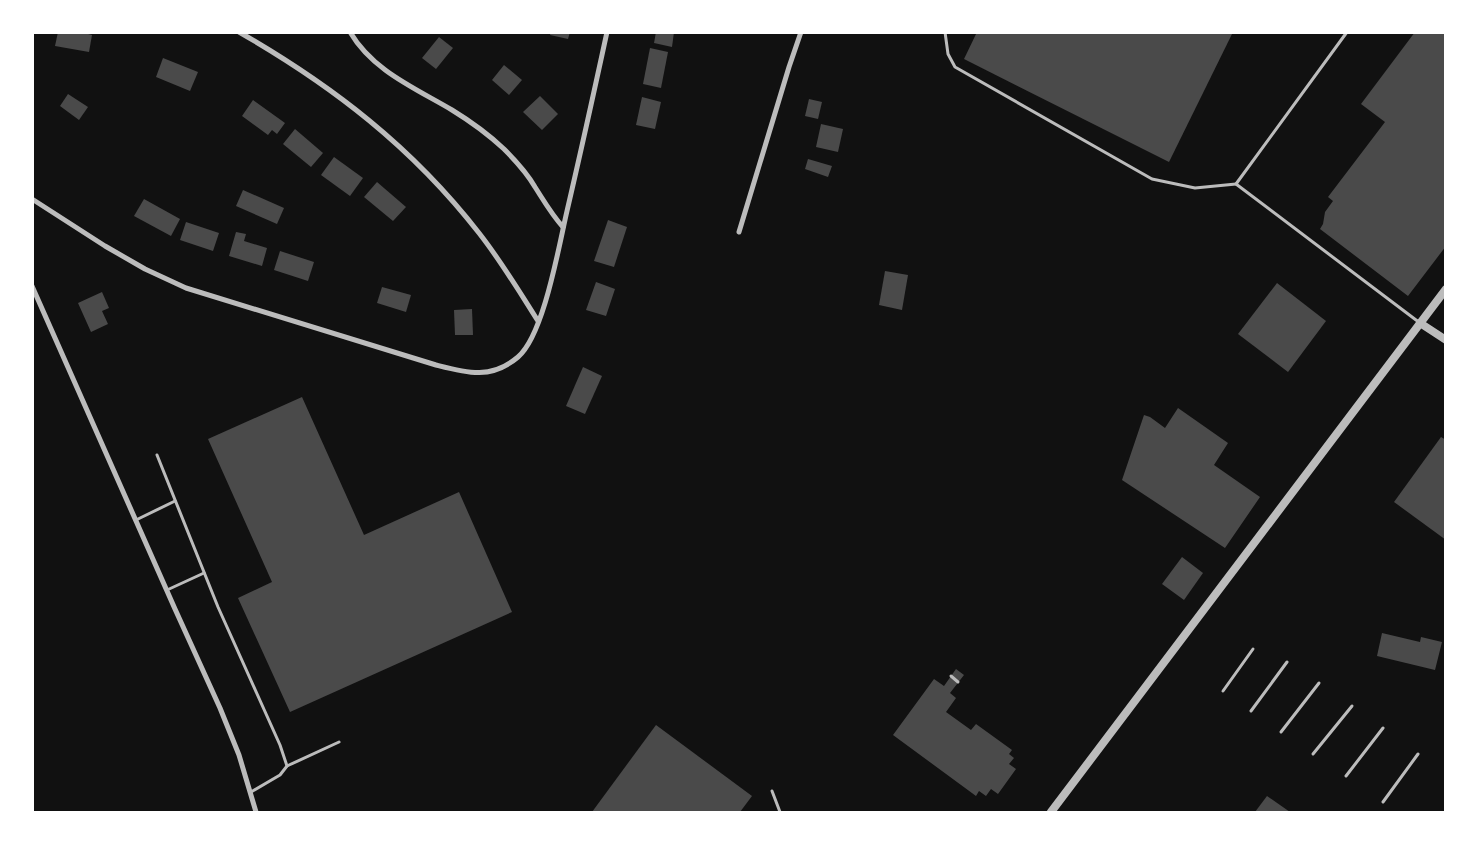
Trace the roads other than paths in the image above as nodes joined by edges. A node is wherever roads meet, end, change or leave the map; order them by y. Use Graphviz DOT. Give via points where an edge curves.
graph roads {
  1 [pos="239,32"];
  2 [pos="350,32"];
  3 [pos="607,32"];
  4 [pos="801,32"];
  5 [pos="945,32"];
  6 [pos="1347,32"];
  7 [pos="1236,184"];
  8 [pos="32,198"];
  9 [pos="563,227"];
  10 [pos="739,232"];
  11 [pos="32,286"];
  12 [pos="1446,289"];
  13 [pos="538,322"];
  14 [pos="1420,323"];
  15 [pos="1446,340"];
  16 [pos="156,455"];
  17 [pos="175,501"];
  18 [pos="135,520"];
  19 [pos="204,573"];
  20 [pos="166,591"];
  21 [pos="1253,649"];
  22 [pos="1287,662"];
  23 [pos="951,676"];
  24 [pos="958,682"];
  25 [pos="1320,683"];
  26 [pos="1223,690"];
  27 [pos="1352,706"];
  28 [pos="1252,711"];
  29 [pos="1383,728"];
  30 [pos="1281,732"];
  31 [pos="339,742"];
  32 [pos="1313,754"];
  33 [pos="1418,754"];
  34 [pos="287,766"];
  35 [pos="1346,776"];
  36 [pos="772,791"];
  37 [pos="251,792"];
  38 [pos="1383,802"];
  39 [pos="256,812"];
  40 [pos="780,812"];
  41 [pos="1051,812"];
  1 -- 13 [label="street" via="326,86 408,154 479,233"];
  2 -- 9 [label="street" via="381,67 408,86 452,109 503,148 534,184"];
  3 -- 9 [label="street"];
  4 -- 10 [label="street"];
  5 -- 7 [label="lane" via="948,54 955,67 1152,179 1195,188"];
  6 -- 7 [label="lane"];
  7 -- 14 [label="lane"];
  8 -- 13 [label="street" via="129,260 186,288 465,373 493,372 508,365 525,349"];
  9 -- 13 [label="street" via="554,275"];
  11 -- 18 [label="street"];
  12 -- 14 [label="street"];
  14 -- 15 [label="street"];
  14 -- 41 [label="street"];
  16 -- 17 [label="lane"];
  17 -- 18 [label="lane"];
  17 -- 19 [label="lane"];
  18 -- 20 [label="street"];
  19 -- 20 [label="lane"];
  19 -- 34 [label="lane"];
  20 -- 37 [label="street" via="220,708"];
  21 -- 26 [label="lane"];
  22 -- 28 [label="lane"];
  23 -- 24 [label="lane"];
  25 -- 30 [label="lane"];
  27 -- 32 [label="lane"];
  29 -- 35 [label="lane"];
  31 -- 34 [label="lane"];
  33 -- 38 [label="lane"];
  34 -- 37 [label="lane" via="280,775"];
  36 -- 40 [label="lane"];
  37 -- 39 [label="street"];
}
